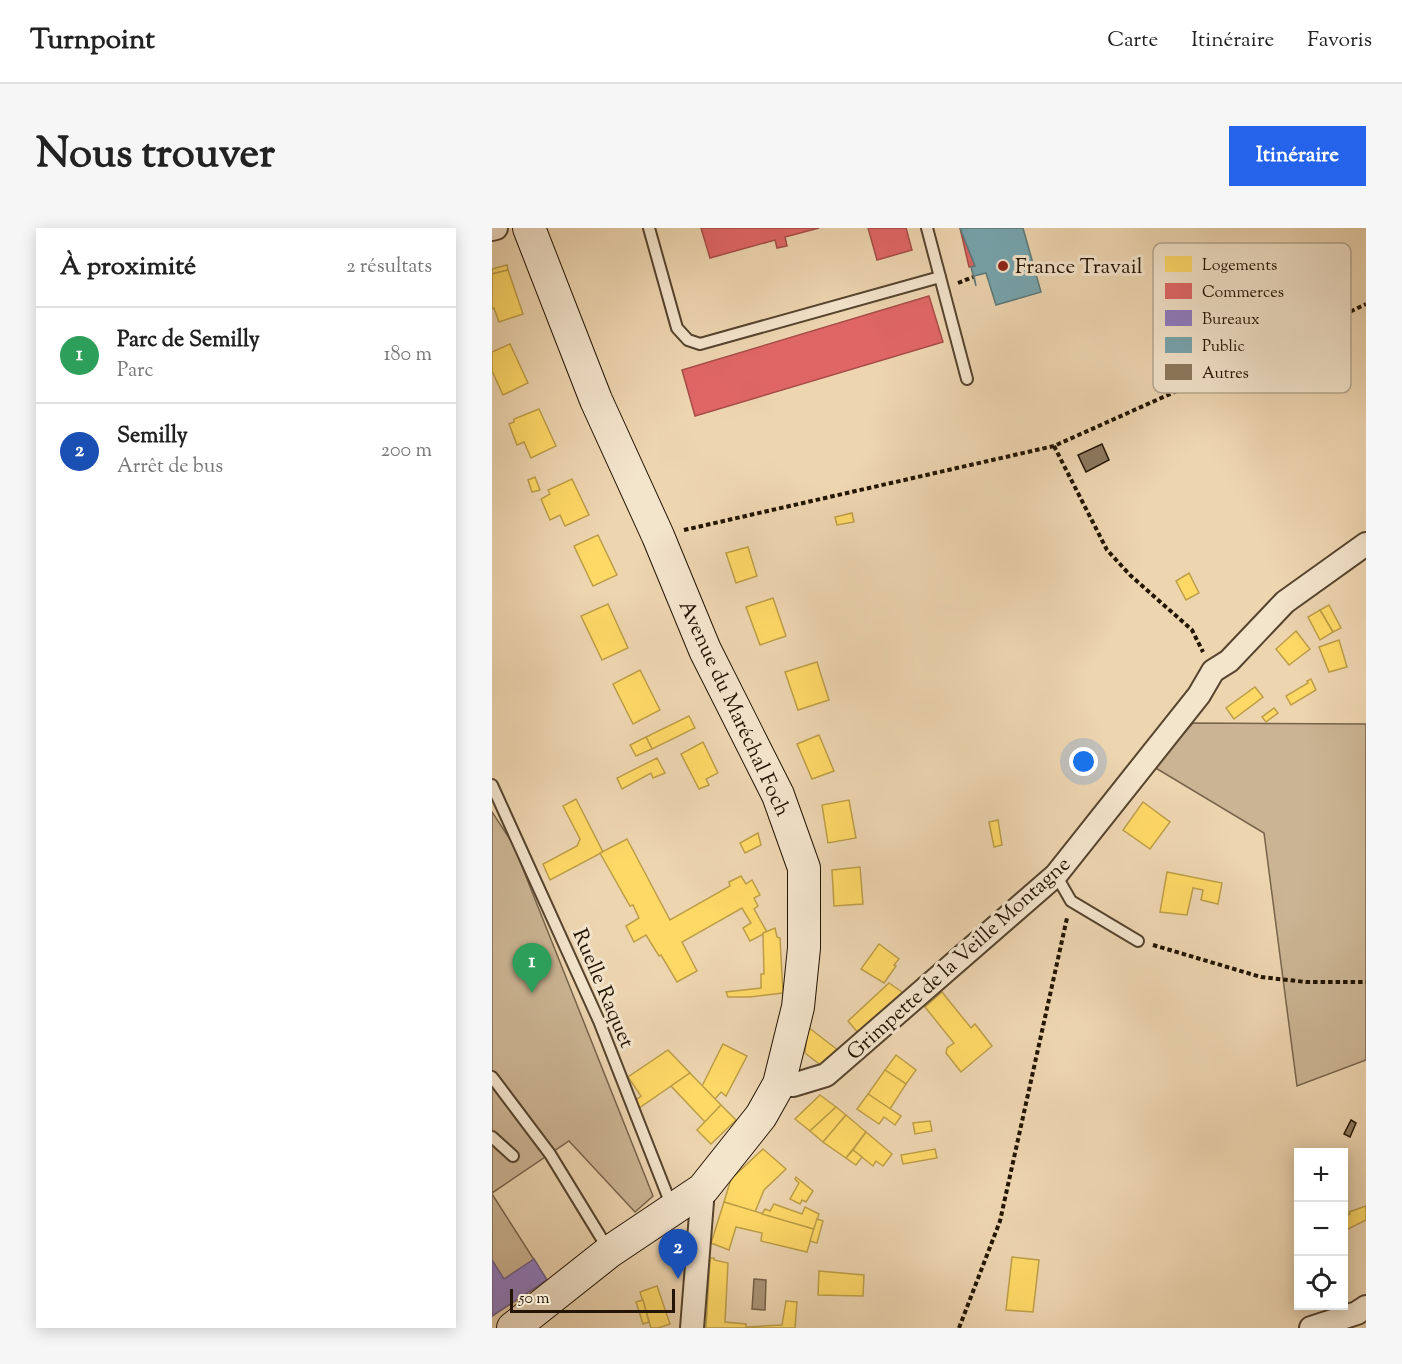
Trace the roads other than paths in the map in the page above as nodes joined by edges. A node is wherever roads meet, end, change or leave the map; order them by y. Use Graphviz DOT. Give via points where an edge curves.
graph roads {
  1 [pos="529,228"];
  2 [pos="649,228"];
  3 [pos="927,228"];
  4 [pos="940,277"];
  5 [pos="967,379"];
  6 [pos="1366,544"];
  7 [pos="492,785"];
  8 [pos="1056,875"];
  9 [pos="1138,941"];
  10 [pos="492,1077"];
  11 [pos="779,1084"];
  12 [pos="492,1137"];
  13 [pos="513,1156"];
  14 [pos="703,1189"];
  15 [pos="673,1210"];
  16 [pos="609,1252"];
  17 [pos="1366,1307"];
  18 [pos="513,1328"];
  19 [pos="692,1328"];
  20 [pos="1311,1328"];
  1 -- 11 [label="main road, Avenue du Maréchal Foch" via="596,400 705,650 778,795 804,868 804,948 798,1007"];
  2 -- 4 [label="lane" via="677,328 687,340 700,344"];
  3 -- 4 [label="lane"];
  4 -- 5 [label="lane"];
  6 -- 8 [label="street, Grimpette de la Veille Montagne" via="1285,602 1228,661 1213,671 1199,695"];
  7 -- 15 [label="lane, Ruelle Raquet" via="599,1021"];
  8 -- 9 [label="lane" via="1071,901"];
  8 -- 11 [label="street, Grimpette de la Veille Montagne" via="826,1075 793,1085"];
  10 -- 16 [label="lane" via="550,1154"];
  11 -- 14 [label="main road, Avenue du Maréchal Foch" via="761,1116"];
  12 -- 13 [label="lane"];
  14 -- 15 [label="main road, Avenue du Maréchal Foch"];
  14 -- 19 [label="street"];
  15 -- 16 [label="main road, Avenue du Maréchal Foch"];
  16 -- 18 [label="main road, Avenue du Maréchal Foch"];
  17 -- 20 [label="street"];
}
